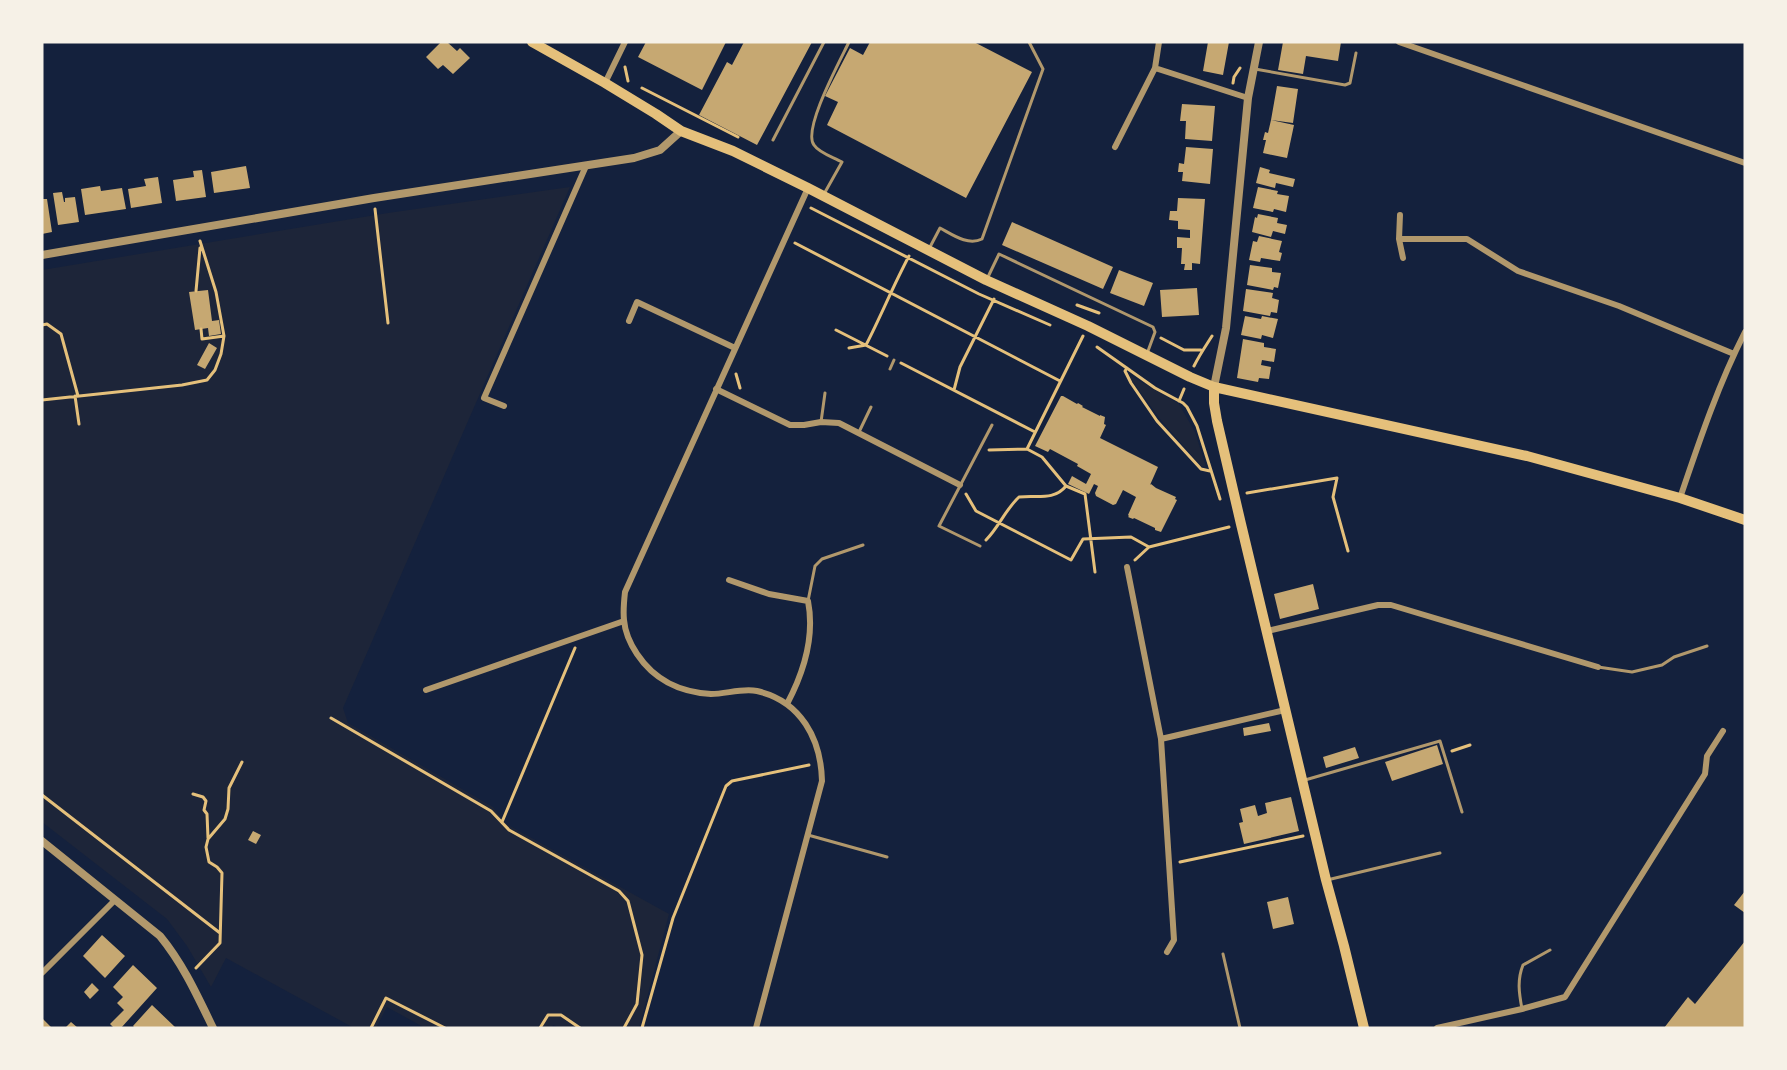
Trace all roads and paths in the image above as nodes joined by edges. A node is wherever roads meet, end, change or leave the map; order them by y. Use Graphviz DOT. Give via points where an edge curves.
graph roads {
  1 [pos="532,42"];
  2 [pos="625,42"];
  3 [pos="824,42"];
  4 [pos="849,42"];
  5 [pos="1029,42"];
  6 [pos="1159,42"];
  7 [pos="1259,42"];
  8 [pos="1399,42"];
  9 [pos="1356,53"];
  10 [pos="624,62"];
  11 [pos="1155,69"];
  12 [pos="1253,69"];
  13 [pos="630,82"];
  14 [pos="605,83"];
  15 [pos="639,87"];
  16 [pos="1248,98"];
  17 [pos="681,131"];
  18 [pos="743,140"];
  19 [pos="773,140"];
  20 [pos="1115,147"];
  21 [pos="1745,163"];
  22 [pos="586,166"];
  23 [pos="808,188"];
  24 [pos="823,196"];
  25 [pos="374,198"];
  26 [pos="809,210"];
  27 [pos="1400,215"];
  28 [pos="197,229"];
  29 [pos="1399,238"];
  30 [pos="915,244"];
  31 [pos="201,246"];
  32 [pos="928,250"];
  33 [pos="790,251"];
  34 [pos="42,255"];
  35 [pos="908,258"];
  36 [pos="1402,258"];
  37 [pos="986,280"];
  38 [pos="1001,287"];
  39 [pos="196,291"];
  40 [pos="889,293"];
  41 [pos="994,301"];
  42 [pos="1071,303"];
  43 [pos="1100,314"];
  44 [pos="629,321"];
  45 [pos="388,323"];
  46 [pos="42,325"];
  47 [pos="1050,325"];
  48 [pos="1088,326"];
  49 [pos="201,329"];
  50 [pos="836,330"];
  51 [pos="1745,332"];
  52 [pos="1154,335"];
  53 [pos="224,336"];
  54 [pos="975,337"];
  55 [pos="866,345"];
  56 [pos="1095,345"];
  57 [pos="735,348"];
  58 [pos="849,348"];
  59 [pos="1201,350"];
  60 [pos="1734,354"];
  61 [pos="1146,355"];
  62 [pos="894,360"];
  63 [pos="1127,368"];
  64 [pos="736,369"];
  65 [pos="890,369"];
  66 [pos="1060,381"];
  67 [pos="1214,387"];
  68 [pos="716,389"];
  69 [pos="742,390"];
  70 [pos="954,390"];
  71 [pos="825,393"];
  72 [pos="76,396"];
  73 [pos="42,400"];
  74 [pos="504,406"];
  75 [pos="871,407"];
  76 [pos="821,422"];
  77 [pos="79,424"];
  78 [pos="992,425"];
  79 [pos="859,432"];
  80 [pos="1035,432"];
  81 [pos="1026,449"];
  82 [pos="979,450"];
  83 [pos="1210,471"];
  84 [pos="960,484"];
  85 [pos="1066,486"];
  86 [pos="1235,495"];
  87 [pos="1680,498"];
  88 [pos="1223,508"];
  89 [pos="1226,518"];
  90 [pos="1745,520"];
  91 [pos="999,523"];
  92 [pos="1241,524"];
  93 [pos="1229,527"];
  94 [pos="1090,538"];
  95 [pos="863,545"];
  96 [pos="980,546"];
  97 [pos="1149,547"];
  98 [pos="1348,551"];
  99 [pos="1127,567"];
  100 [pos="1095,572"];
  101 [pos="729,580"];
  102 [pos="808,601"];
  103 [pos="624,621"];
  104 [pos="1267,631"];
  105 [pos="580,636"];
  106 [pos="1707,646"];
  107 [pos="1598,667"];
  108 [pos="426,690"];
  109 [pos="787,704"];
  110 [pos="1285,710"];
  111 [pos="331,718"];
  112 [pos="1723,730"];
  113 [pos="1161,738"];
  114 [pos="1470,745"];
  115 [pos="1444,754"];
  116 [pos="242,762"];
  117 [pos="821,762"];
  118 [pos="1303,781"];
  119 [pos="193,794"];
  120 [pos="42,795"];
  121 [pos="1462,812"];
  122 [pos="502,823"];
  123 [pos="1316,833"];
  124 [pos="808,835"];
  125 [pos="208,839"];
  126 [pos="42,841"];
  127 [pos="1440,853"];
  128 [pos="887,857"];
  129 [pos="1170,864"];
  130 [pos="1326,880"];
  131 [pos="115,900"];
  132 [pos="220,933"];
  133 [pos="1551,950"];
  134 [pos="1167,952"];
  135 [pos="1223,954"];
  136 [pos="42,973"];
  137 [pos="188,975"];
  138 [pos="1522,1009"];
  139 [pos="213,1028"];
  140 [pos="371,1028"];
  141 [pos="445,1028"];
  142 [pos="540,1028"];
  143 [pos="580,1028"];
  144 [pos="624,1028"];
  145 [pos="642,1028"];
  146 [pos="756,1028"];
  147 [pos="1240,1028"];
  148 [pos="1364,1028"];
  149 [pos="1437,1028"];
  1 -- 14 [label="main road"];
  2 -- 14 [label="street"];
  3 -- 19 [label="lane"];
  4 -- 24 [label="lane" via="821,99 810,137 817,148 842,162"];
  5 -- 32 [label="lane" via="1043,69 981,239 965,241 940,228"];
  6 -- 11 [label="street"];
  7 -- 12 [label="street"];
  8 -- 21 [label="street"];
  9 -- 12 [label="lane" via="1350,83 1345,85"];
  10 -- 13 [label="path"];
  11 -- 16 [label="street"];
  11 -- 20 [label="street"];
  12 -- 16 [label="street"];
  14 -- 17 [label="main road"];
  15 -- 18 [label="path"];
  16 -- 67 [label="street" via="1226,328"];
  17 -- 22 [label="street" via="660,150"];
  17 -- 23 [label="main road" via="733,151"];
  22 -- 25 [label="street"];
  22 -- 74 [label="street" via="484,398"];
  23 -- 24 [label="main road"];
  23 -- 57 [label="street"];
  24 -- 30 [label="main road"];
  25 -- 28 [label="street"];
  25 -- 45 [label="path"];
  26 -- 35 [label="path" via="812,208"];
  27 -- 29 [label="street"];
  28 -- 31 [label="path"];
  28 -- 34 [label="street"];
  29 -- 36 [label="street"];
  29 -- 60 [label="street" via="1467,239 1518,271 1619,306"];
  30 -- 32 [label="main road"];
  30 -- 35 [label="path"];
  31 -- 39 [label="path"];
  31 -- 53 [label="path" via="216,292"];
  32 -- 37 [label="main road"];
  33 -- 40 [label="path" via="794,243"];
  35 -- 40 [label="path"];
  35 -- 41 [label="path"];
  37 -- 38 [label="main road"];
  37 -- 52 [label="lane" via="999,254 1153,327"];
  38 -- 41 [label="path"];
  38 -- 48 [label="main road"];
  40 -- 54 [label="path"];
  40 -- 55 [label="path"];
  41 -- 47 [label="path"];
  41 -- 54 [label="path"];
  42 -- 43 [label="path"];
  44 -- 57 [label="street" via="637,302"];
  46 -- 72 [label="path" via="48,324 61,334"];
  48 -- 61 [label="main road"];
  48 -- 66 [label="path"];
  49 -- 53 [label="path" via="202,339"];
  50 -- 55 [label="path"];
  51 -- 60 [label="street"];
  52 -- 59 [label="path" via="1184,350"];
  52 -- 61 [label="lane"];
  53 -- 72 [label="path" via="222,354 207,380"];
  54 -- 66 [label="path"];
  54 -- 70 [label="path"];
  55 -- 58 [label="path"];
  55 -- 62 [label="path"];
  56 -- 63 [label="path"];
  57 -- 68 [label="street"];
  60 -- 87 [label="street"];
  61 -- 67 [label="main road"];
  62 -- 65 [label="lane"];
  62 -- 70 [label="path"];
  63 -- 83 [label="path" via="1128,378 1157,421 1201,469"];
  63 -- 83 [label="path" via="1187,407 1210,461"];
  64 -- 69 [label="path"];
  66 -- 80 [label="path"];
  67 -- 86 [label="main road" via="1217,421"];
  67 -- 87 [label="main road" via="1527,456"];
  68 -- 76 [label="street" via="790,425"];
  68 -- 103 [label="street" via="625,592"];
  70 -- 80 [label="path"];
  71 -- 76 [label="lane"];
  72 -- 73 [label="path"];
  72 -- 77 [label="path"];
  75 -- 79 [label="lane"];
  76 -- 79 [label="street" via="838,423"];
  78 -- 82 [label="lane"];
  79 -- 84 [label="street"];
  80 -- 81 [label="path"];
  81 -- 82 [label="path"];
  81 -- 85 [label="path" via="1042,457"];
  82 -- 84 [label="lane"];
  83 -- 88 [label="path"];
  84 -- 91 [label="path" via="976,511"];
  84 -- 96 [label="lane" via="939,526"];
  85 -- 91 [label="path" via="1053,496 1018,497"];
  85 -- 94 [label="path" via="1085,494"];
  86 -- 92 [label="main road"];
  86 -- 98 [label="path" via="1337,478 1333,497"];
  87 -- 90 [label="main road"];
  89 -- 93 [label="path"];
  91 -- 94 [label="path" via="1071,560 1083,539"];
  91 -- 96 [label="path"];
  92 -- 93 [label="path"];
  92 -- 104 [label="main road"];
  93 -- 97 [label="path"];
  94 -- 97 [label="path" via="1131,537"];
  94 -- 100 [label="path"];
  95 -- 102 [label="lane" via="822,559 815,566"];
  97 -- 99 [label="path"];
  99 -- 113 [label="street"];
  101 -- 102 [label="street" via="769,594"];
  102 -- 109 [label="street" via="811,618 806,658"];
  103 -- 105 [label="street"];
  103 -- 109 [label="street" via="631,645 645,666 672,686 715,694 757,691"];
  104 -- 107 [label="street" via="1391,605"];
  104 -- 110 [label="main road"];
  105 -- 108 [label="street"];
  105 -- 122 [label="path"];
  106 -- 107 [label="lane" via="1662,665 1632,672"];
  109 -- 117 [label="street" via="804,721 816,742"];
  110 -- 113 [label="street"];
  110 -- 118 [label="main road"];
  111 -- 122 [label="path" via="491,812"];
  112 -- 138 [label="street" via="1707,756 1705,774 1565,997"];
  113 -- 129 [label="street"];
  114 -- 115 [label="path"];
  115 -- 118 [label="lane" via="1440,741"];
  115 -- 121 [label="lane"];
  116 -- 125 [label="path" via="229,788 225,819"];
  117 -- 124 [label="street" via="822,781"];
  117 -- 145 [label="path" via="732,781 726,786 673,918"];
  118 -- 123 [label="main road"];
  119 -- 125 [label="path" via="206,801"];
  120 -- 132 [label="path"];
  122 -- 144 [label="path" via="619,891 628,901 642,955 637,1004"];
  123 -- 129 [label="path"];
  123 -- 130 [label="main road"];
  124 -- 128 [label="lane"];
  124 -- 146 [label="street"];
  125 -- 132 [label="path" via="206,856 222,873"];
  126 -- 131 [label="street"];
  127 -- 130 [label="lane"];
  129 -- 134 [label="street" via="1174,940"];
  130 -- 148 [label="main road"];
  131 -- 136 [label="street"];
  131 -- 137 [label="street" via="160,936"];
  132 -- 137 [label="path" via="220,943"];
  133 -- 138 [label="lane" via="1523,965 1518,992"];
  135 -- 147 [label="lane"];
  137 -- 139 [label="street"];
  138 -- 149 [label="street"];
  140 -- 141 [label="path" via="386,998"];
  142 -- 143 [label="path" via="548,1015 561,1015"];
}
